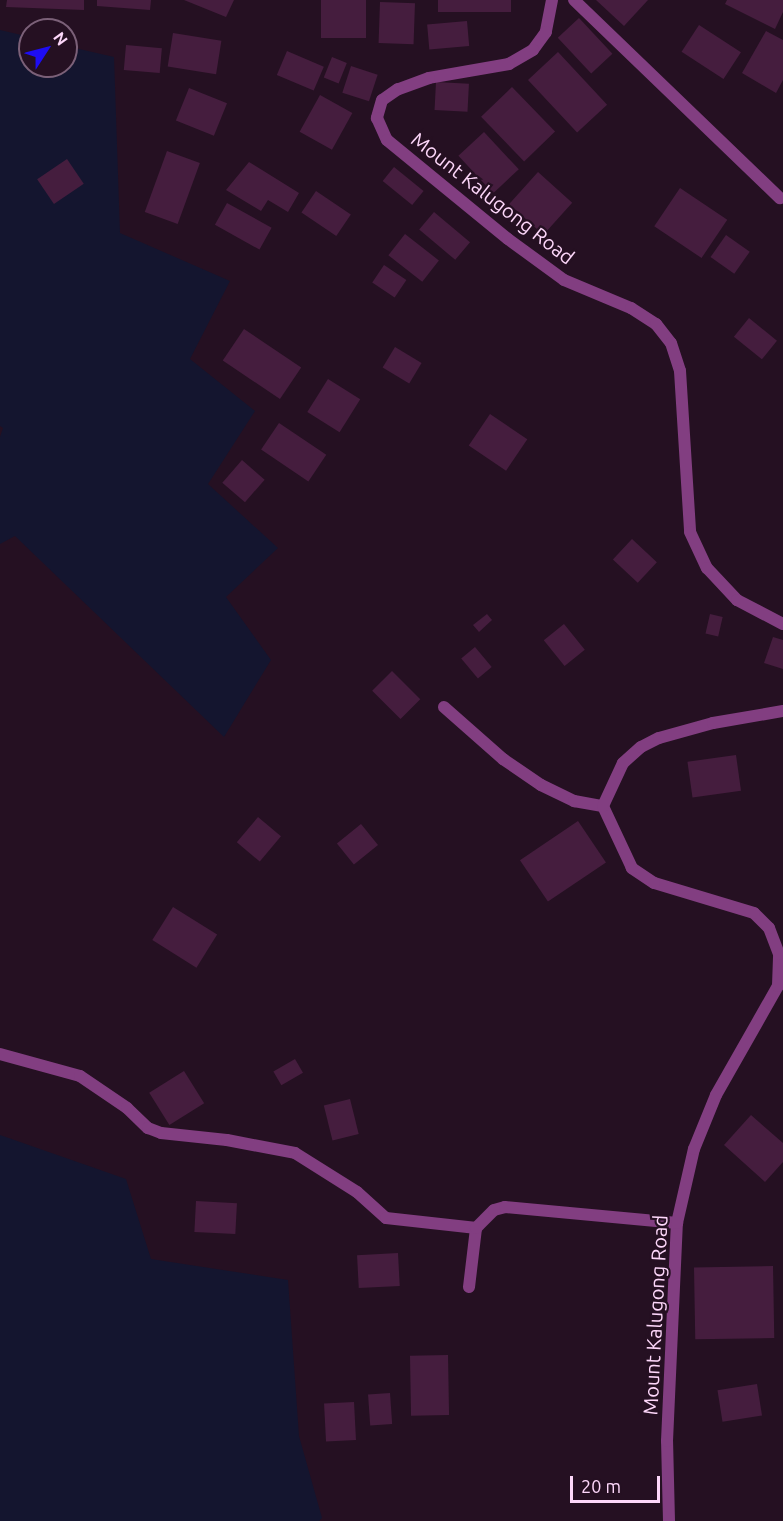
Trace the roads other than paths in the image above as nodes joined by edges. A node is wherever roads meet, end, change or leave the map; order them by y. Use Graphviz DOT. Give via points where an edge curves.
graph roads {
  1 [pos="552,0"];
  2 [pos="574,0"];
  3 [pos="780,198"];
  4 [pos="783,624"];
  5 [pos="444,706"];
  6 [pos="783,711"];
  7 [pos="603,806"];
  8 [pos="0,1054"];
  9 [pos="677,1223"];
  10 [pos="476,1228"];
  11 [pos="469,1287"];
  12 [pos="669,1521"];
  1 -- 4 [label="street, Mount Kalugong Road" via="546,32 533,50 509,64 429,78 398,88 382,100 377,118 387,140 508,239 564,280 631,308 656,324 671,343 680,370 690,532 707,568 737,600"];
  2 -- 3 [label="street"];
  5 -- 7 [label="street" via="503,759 541,785 574,801"];
  6 -- 7 [label="street" via="713,723 641,747 623,763"];
  7 -- 9 [label="street, Mount Kalugong Road" via="632,868 654,883 754,913 769,928 779,954 778,986 716,1095 694,1149"];
  8 -- 10 [label="street" via="80,1076 127,1108 148,1128 161,1133 295,1153 357,1192 386,1218"];
  9 -- 10 [label="street" via="505,1207 483,1217"];
  9 -- 12 [label="street, Mount Kalugong Road" via="667,1441"];
  10 -- 11 [label="street"];
}
